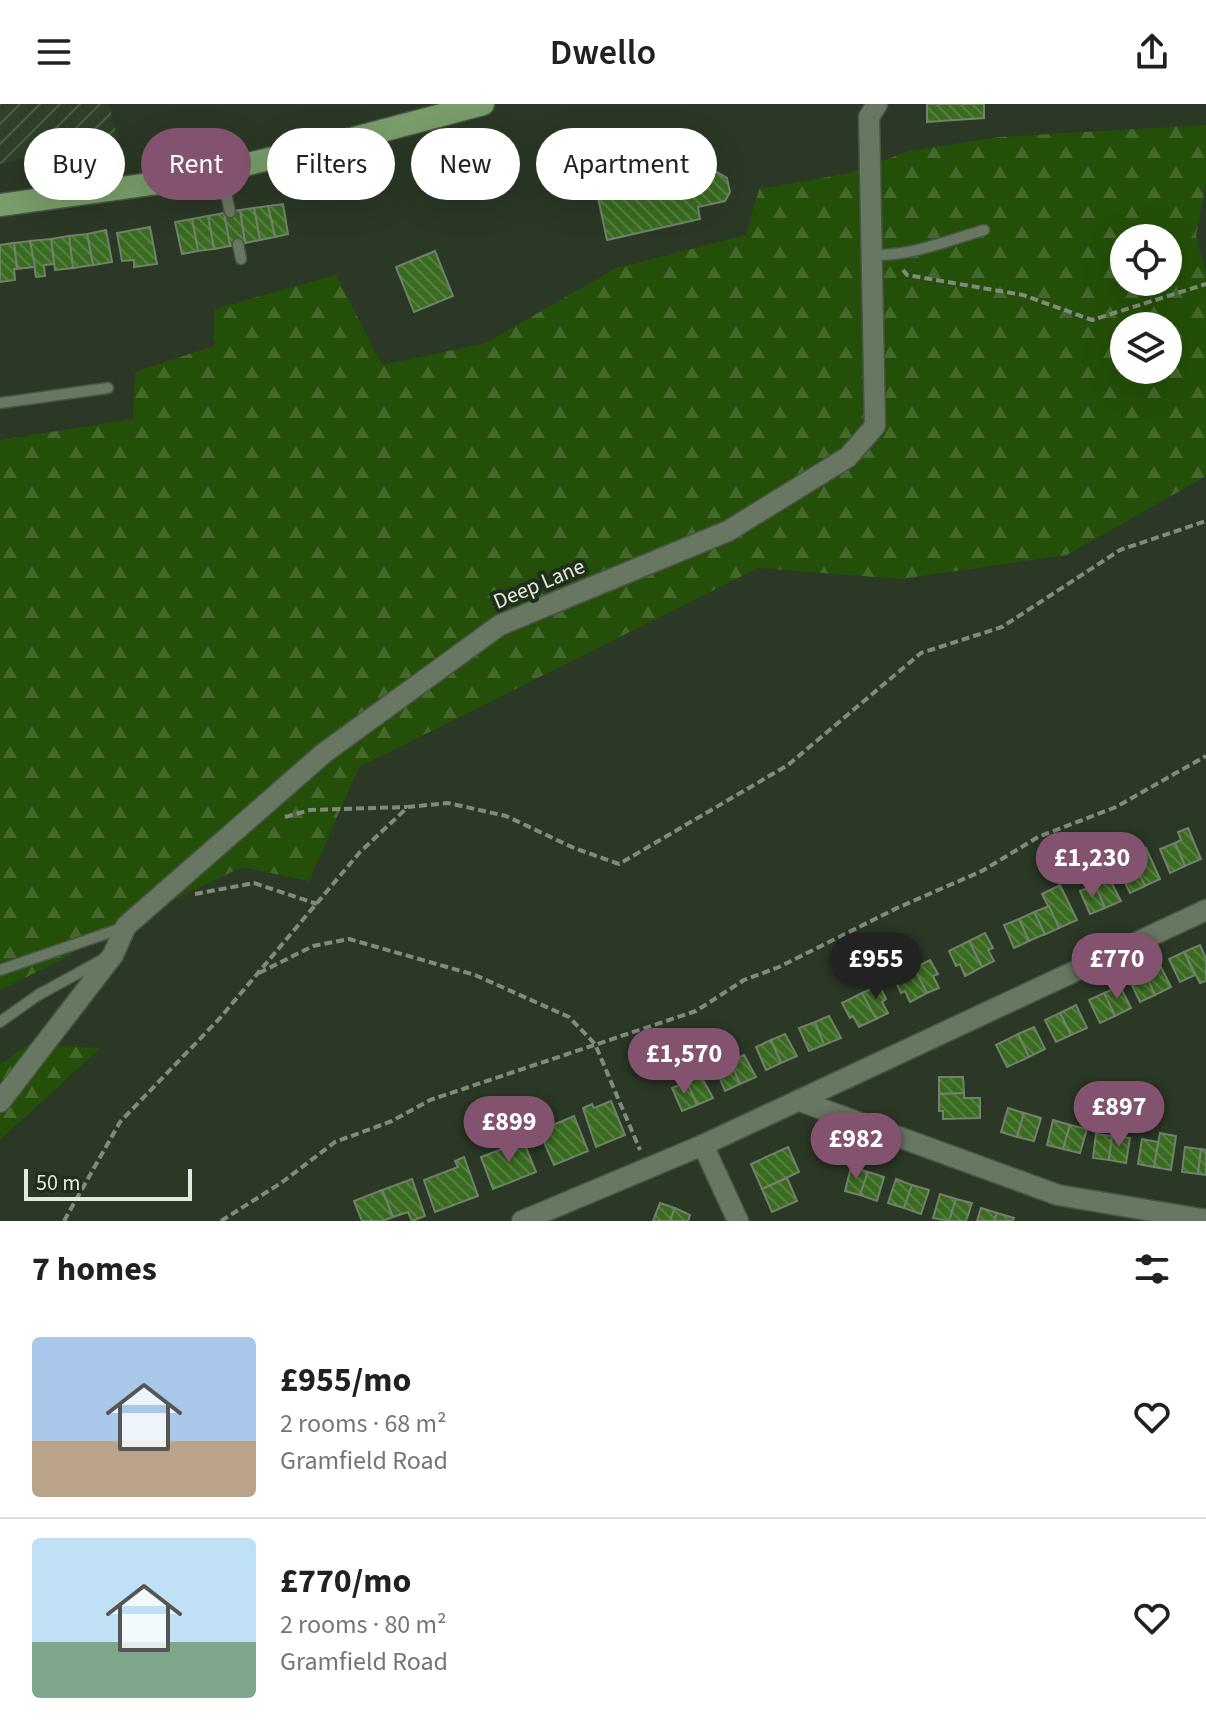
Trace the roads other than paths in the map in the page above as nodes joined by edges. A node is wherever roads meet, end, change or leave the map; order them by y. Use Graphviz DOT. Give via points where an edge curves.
graph roads {
  1 [pos="483,104"];
  2 [pos="877,104"];
  3 [pos="251,162"];
  4 [pos="141,185"];
  5 [pos="227,200"];
  6 [pos="0,205"];
  7 [pos="230,212"];
  8 [pos="984,230"];
  9 [pos="238,244"];
  10 [pos="882,255"];
  11 [pos="241,259"];
  12 [pos="108,388"];
  13 [pos="0,403"];
  14 [pos="1206,910"];
  15 [pos="126,926"];
  16 [pos="113,955"];
  17 [pos="0,970"];
  18 [pos="0,1022"];
  19 [pos="800,1101"];
  20 [pos="0,1102"];
  21 [pos="703,1145"];
  22 [pos="1206,1220"];
  23 [pos="522,1221"];
  24 [pos="738,1221"];
  1 -- 3 [label="main road"];
  2 -- 10 [label="street, Deep Lane" via="869,117"];
  4 -- 6 [label="main road"];
  5 -- 7 [label="lane"];
  8 -- 10 [label="lane" via="914,252"];
  9 -- 11 [label="lane"];
  10 -- 15 [label="street, Deep Lane" via="875,426 848,457 728,531 500,625 324,753"];
  12 -- 13 [label="lane"];
  14 -- 19 [label="street"];
  15 -- 16 [label="street, Deep Lane"];
  15 -- 17 [label="lane"];
  16 -- 18 [label="lane"];
  16 -- 20 [label="street, Deep Lane"];
  19 -- 21 [label="street"];
  19 -- 22 [label="street" via="1058,1195"];
  21 -- 23 [label="street"];
  21 -- 24 [label="street"];
}
